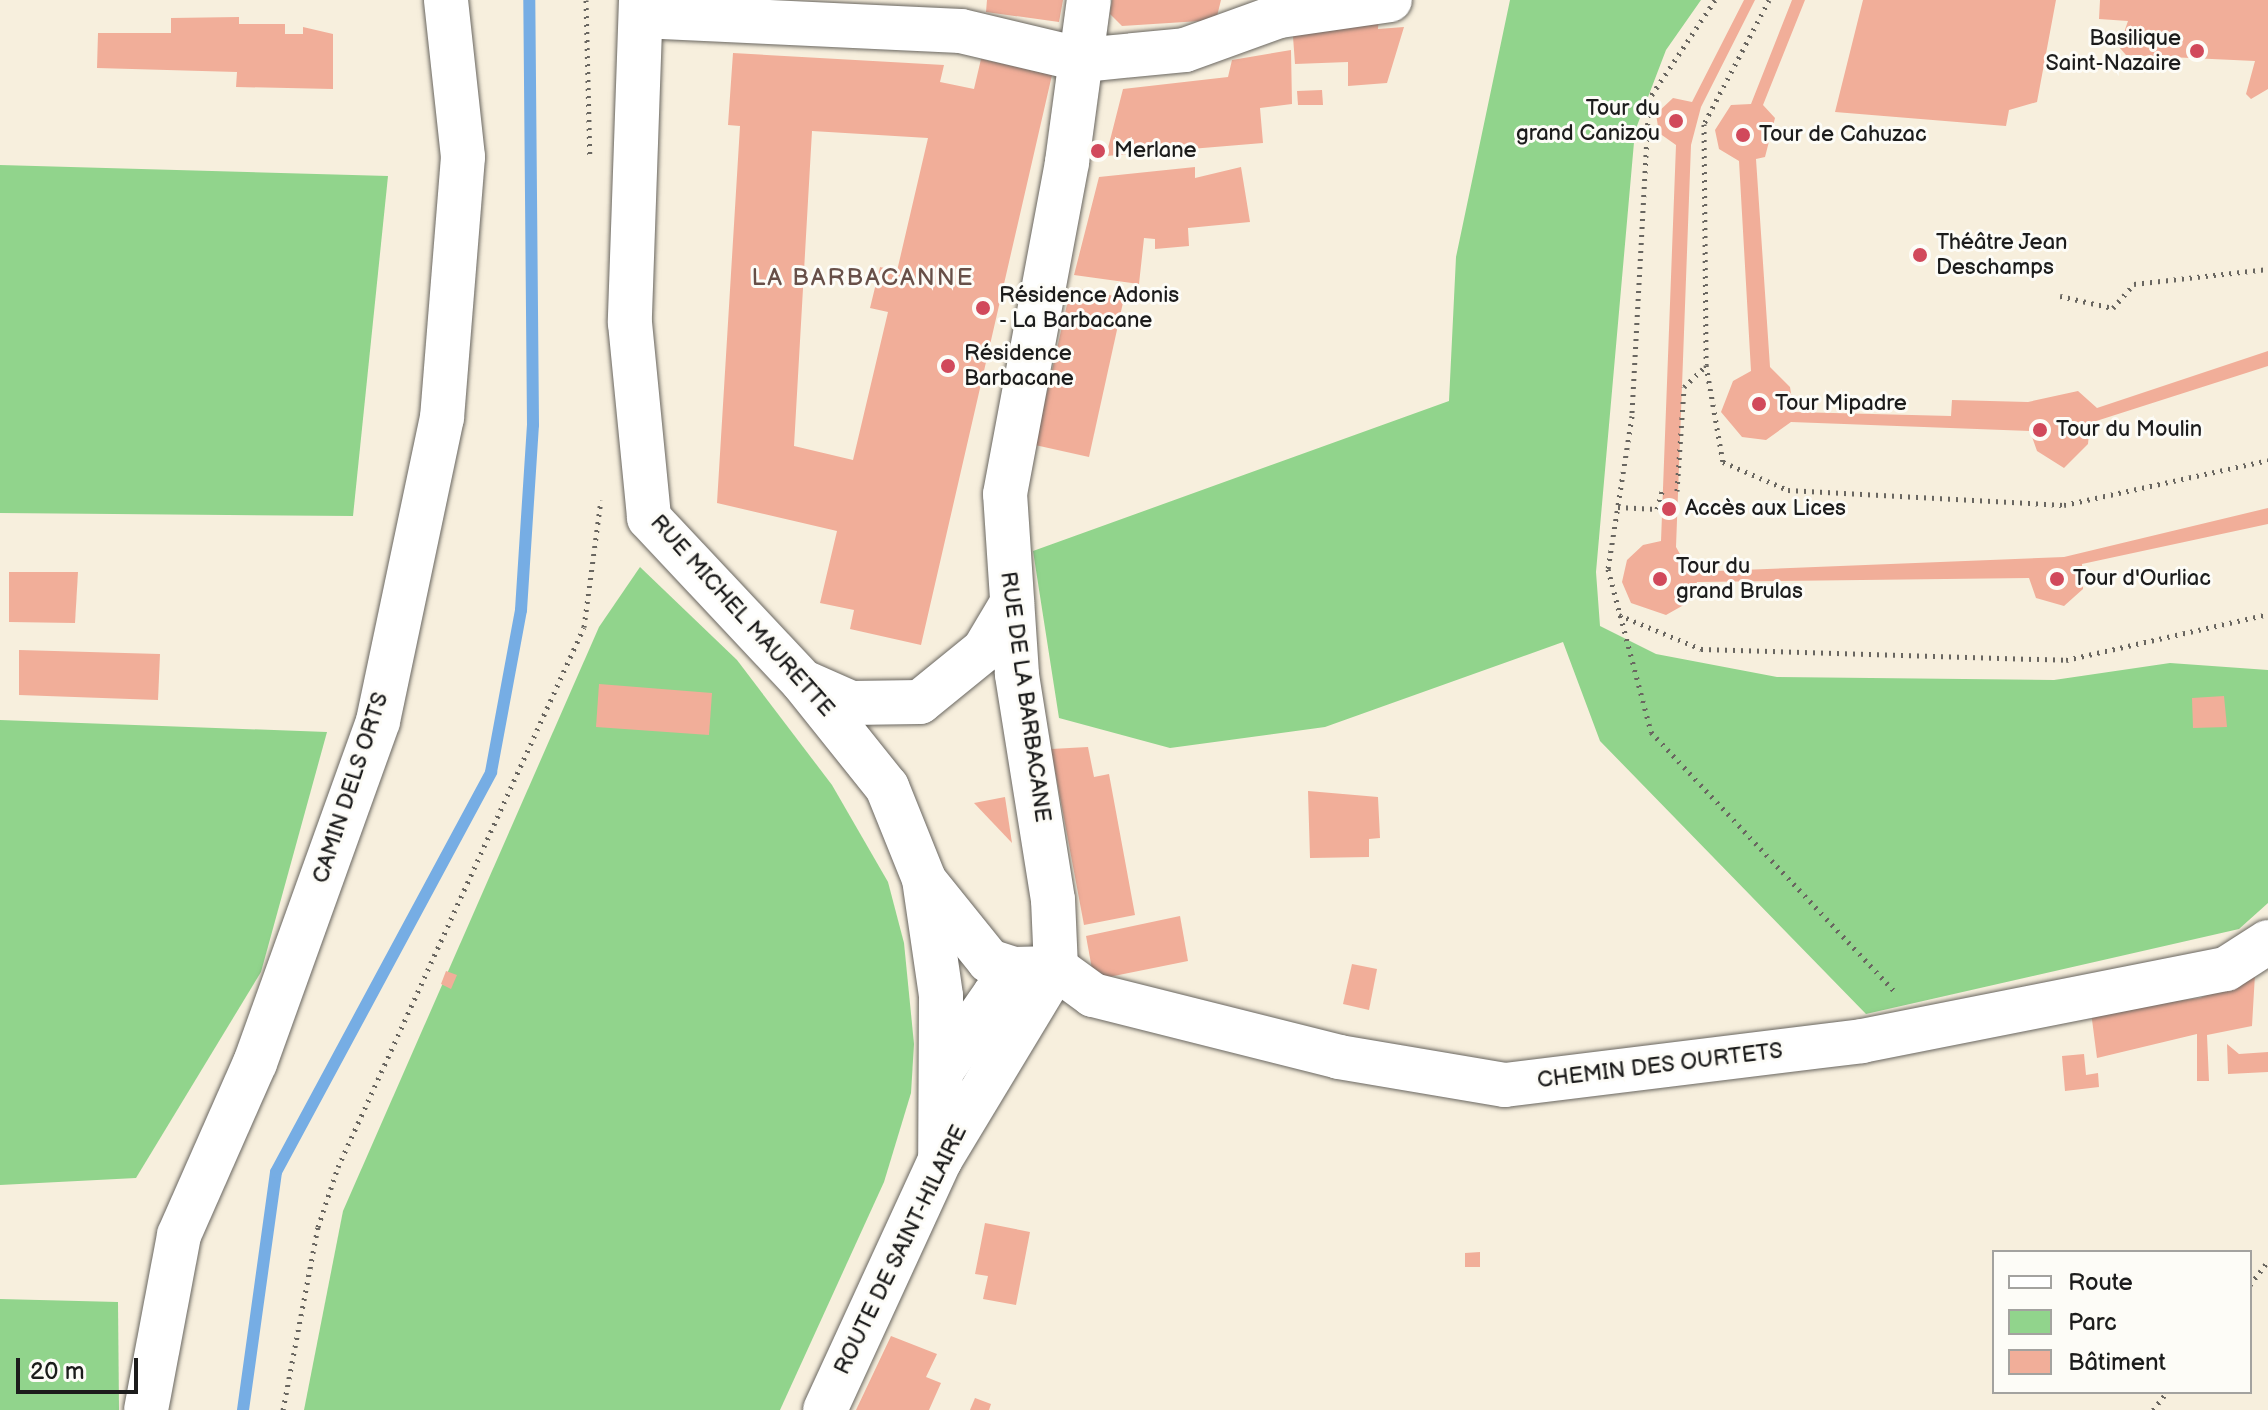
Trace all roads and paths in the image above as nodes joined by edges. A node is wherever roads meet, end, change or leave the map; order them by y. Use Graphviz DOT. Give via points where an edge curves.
graph roads {
  1 [pos="446,0"];
  2 [pos="586,0"];
  3 [pos="1089,0"];
  4 [pos="1390,0"];
  5 [pos="1715,0"];
  6 [pos="1769,0"];
  7 [pos="641,8"];
  8 [pos="1228,18"];
  9 [pos="1083,60"];
  10 [pos="589,172"];
  11 [pos="2268,269"];
  12 [pos="2060,296"];
  13 [pos="1706,365"];
  14 [pos="2268,460"];
  15 [pos="602,490"];
  16 [pos="1662,491"];
  17 [pos="1677,491"];
  18 [pos="1618,507"];
  19 [pos="1012,603"];
  20 [pos="2268,614"];
  21 [pos="1619,615"];
  22 [pos="802,681"];
  23 [pos="924,879"];
  24 [pos="2268,942"];
  25 [pos="1056,968"];
  26 [pos="1882,979"];
  27 [pos="941,1072"];
  28 [pos="940,1160"];
  29 [pos="2268,1261"];
  30 [pos="2252,1282"];
  31 [pos="2165,1394"];
  32 [pos="146,1410"];
  33 [pos="283,1410"];
  34 [pos="825,1410"];
  35 [pos="2153,1410"];
  1 -- 32 [label="street, CAMIN DELS ORTS" via="463,157 442,418 378,721 255,1063 179,1235"];
  2 -- 10 [label="path"];
  3 -- 9 [label="street, RUE DE LA BARBACANE"];
  4 -- 8 [label="street"];
  5 -- 18 [label="path" via="1649,99 1632,416"];
  6 -- 13 [label="path" via="1704,124"];
  7 -- 9 [label="street" via="961,31"];
  7 -- 22 [label="street, RUE MICHEL MAURETTE" via="630,323 649,518"];
  8 -- 9 [label="street" via="1185,50"];
  9 -- 19 [label="street, RUE DE LA BARBACANE" via="1005,494"];
  11 -- 12 [label="path" via="2134,284 2113,308"];
  13 -- 14 [label="path" via="1723,462 1788,490 2064,505"];
  13 -- 17 [label="path" via="1684,387"];
  15 -- 33 [label="path" via="584,627 338,1167 318,1227"];
  16 -- 18 [label="path" via="1657,509"];
  18 -- 21 [label="path" via="1608,569"];
  19 -- 22 [label="street" via="984,650 920,702 851,703"];
  19 -- 25 [label="street, RUE DE LA BARBACANE"];
  20 -- 21 [label="path" via="2066,660 1701,649"];
  21 -- 26 [label="path" via="1651,732"];
  22 -- 23 [label="street, RUE MICHEL MAURETTE" via="887,787"];
  23 -- 25 [label="street" via="989,961 1013,969"];
  23 -- 27 [label="street, RUE MICHEL MAURETTE" via="941,996"];
  24 -- 25 [label="street, CHEMIN DES OURTETS" via="2226,969 1862,1041 1505,1085 1339,1057 1093,995"];
  25 -- 27 [label="street" via="995,994"];
  25 -- 28 [label="street, ROUTE DE SAINT-HILAIRE"];
  27 -- 28 [label="street, RUE MICHEL MAURETTE"];
  28 -- 34 [label="street, ROUTE DE SAINT-HILAIRE"];
  29 -- 30 [label="path"];
  31 -- 35 [label="path"];
}
